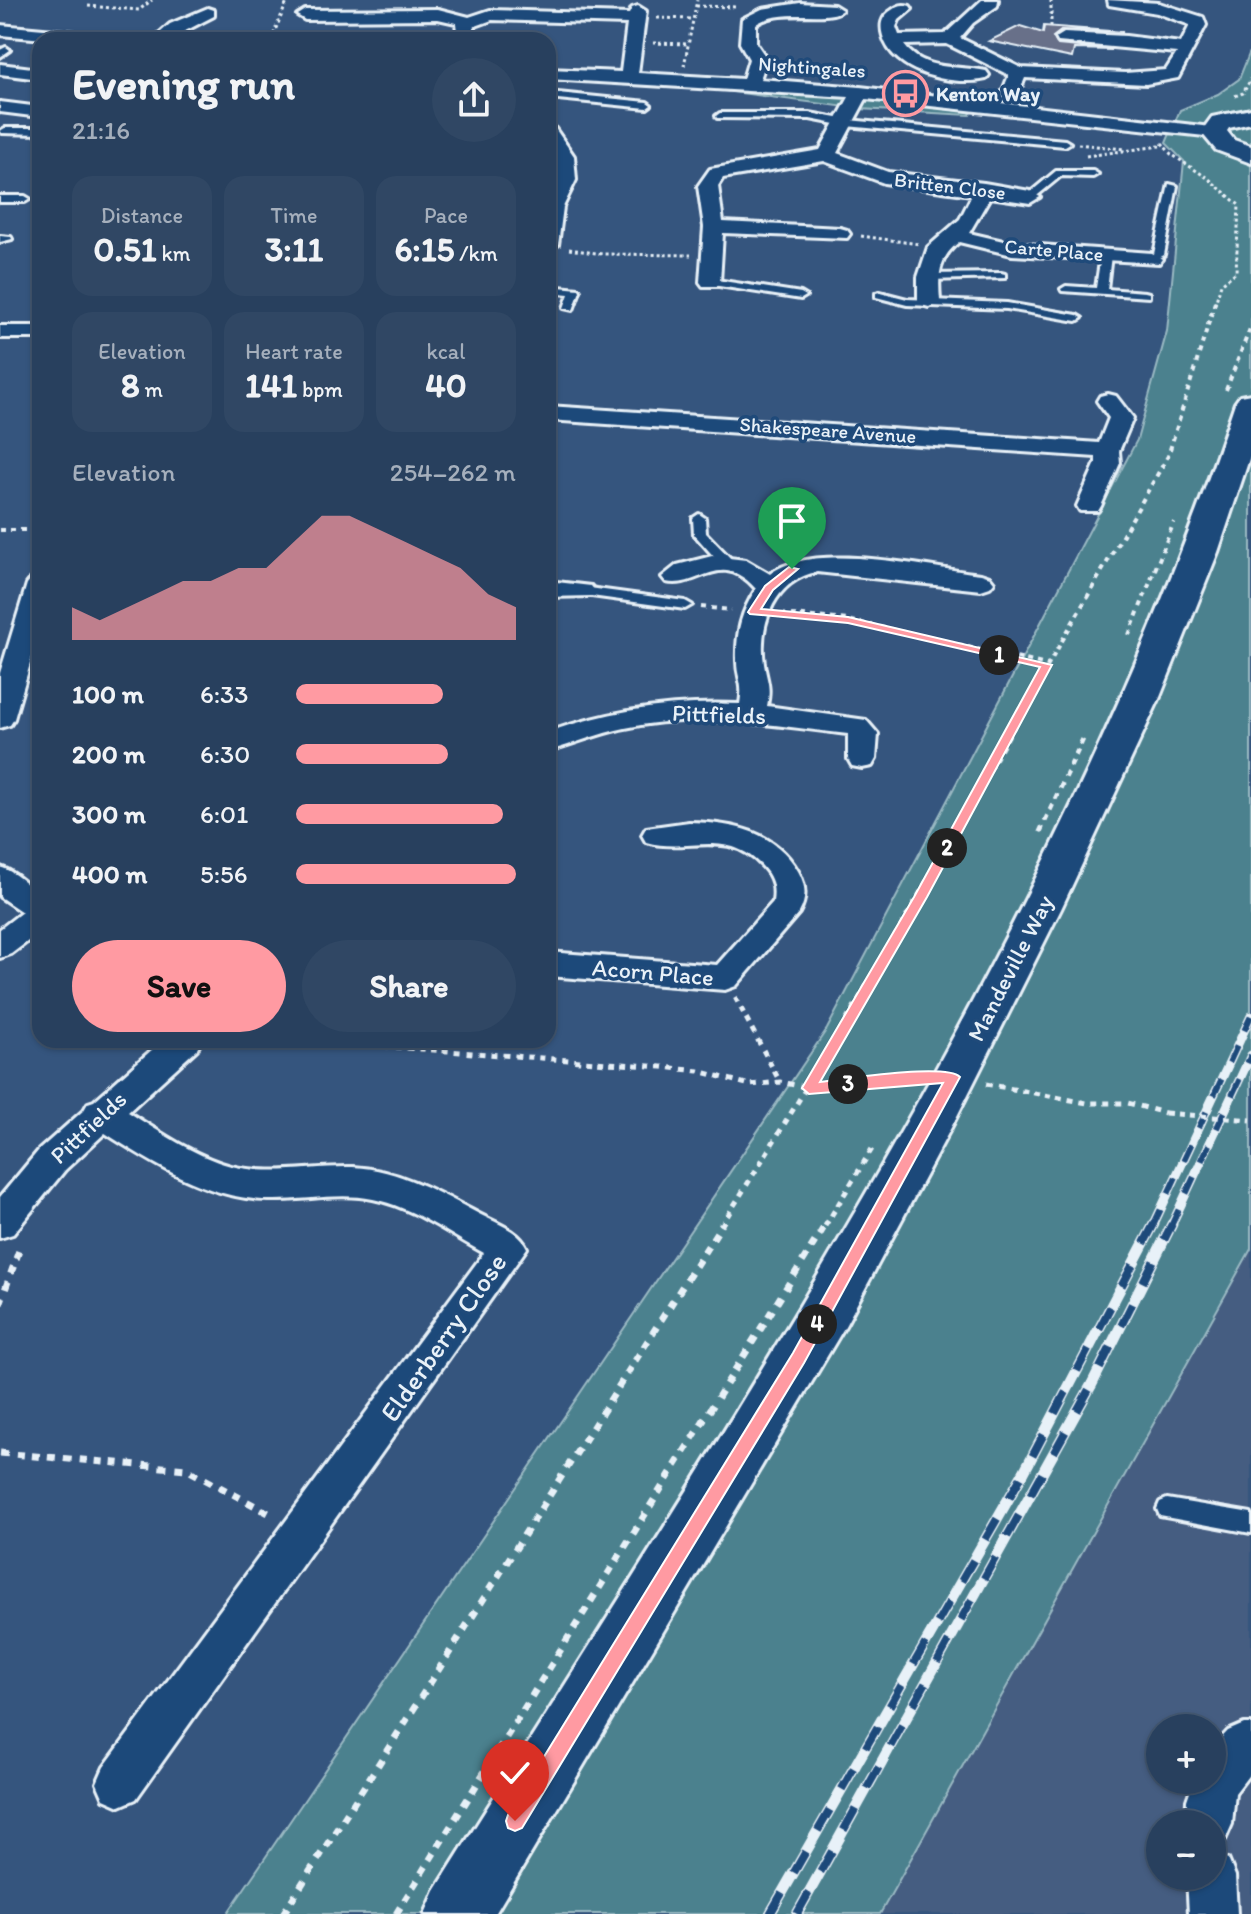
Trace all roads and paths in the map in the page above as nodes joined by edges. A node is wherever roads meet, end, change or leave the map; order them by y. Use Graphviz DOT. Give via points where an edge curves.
graph roads {
  1 [pos="152,0"];
  2 [pos="288,0"];
  3 [pos="697,0"];
  4 [pos="990,0"];
  5 [pos="1115,2"];
  6 [pos="88,6"];
  7 [pos="696,6"];
  8 [pos="751,8"];
  9 [pos="904,9"];
  10 [pos="834,10"];
  11 [pos="305,15"];
  12 [pos="636,15"];
  13 [pos="692,19"];
  14 [pos="203,21"];
  15 [pos="467,21"];
  16 [pos="0,30"];
  17 [pos="170,32"];
  18 [pos="274,32"];
  19 [pos="465,32"];
  20 [pos="32,33"];
  21 [pos="1064,38"];
  22 [pos="950,39"];
  23 [pos="891,40"];
  24 [pos="631,43"];
  25 [pos="688,44"];
  26 [pos="1185,49"];
  27 [pos="0,69"];
  28 [pos="32,73"];
  29 [pos="1018,73"];
  30 [pos="556,74"];
  31 [pos="980,75"];
  32 [pos="629,76"];
  33 [pos="682,80"];
  34 [pos="750,84"];
  35 [pos="860,92"];
  36 [pos="556,96"];
  37 [pos="647,105"];
  38 [pos="0,107"];
  39 [pos="1005,107"];
  40 [pos="32,111"];
  41 [pos="720,116"];
  42 [pos="1251,116"];
  43 [pos="846,123"];
  44 [pos="5,131"];
  45 [pos="32,131"];
  46 [pos="1160,132"];
  47 [pos="1214,132"];
  48 [pos="556,143"];
  49 [pos="1065,143"];
  50 [pos="1164,146"];
  51 [pos="1133,150"];
  52 [pos="826,155"];
  53 [pos="1251,155"];
  54 [pos="1059,173"];
  55 [pos="1093,174"];
  56 [pos="1172,186"];
  57 [pos="984,189"];
  58 [pos="1030,197"];
  59 [pos="556,198"];
  60 [pos="0,199"];
  61 [pos="25,199"];
  62 [pos="714,227"];
  63 [pos="840,234"];
  64 [pos="958,236"];
  65 [pos="556,246"];
  66 [pos="938,247"];
  67 [pos="713,255"];
  68 [pos="1106,255"];
  69 [pos="1152,259"];
  70 [pos="1001,276"];
  71 [pos="928,277"];
  72 [pos="710,282"];
  73 [pos="1066,289"];
  74 [pos="556,290"];
  75 [pos="1101,292"];
  76 [pos="880,295"];
  77 [pos="1145,295"];
  78 [pos="801,296"];
  79 [pos="929,301"];
  80 [pos="569,308"];
  81 [pos="1077,318"];
  82 [pos="1251,326"];
  83 [pos="0,332"];
  84 [pos="32,332"];
  85 [pos="1108,401"];
  86 [pos="1237,401"];
  87 [pos="556,414"];
  88 [pos="1107,451"];
  89 [pos="1089,506"];
  90 [pos="1177,515"];
  91 [pos="699,518"];
  92 [pos="0,530"];
  93 [pos="32,530"];
  94 [pos="729,565"];
  95 [pos="675,577"];
  96 [pos="981,582"];
  97 [pos="769,588"];
  98 [pos="556,589"];
  99 [pos="582,591"];
  100 [pos="685,605"];
  101 [pos="32,611"];
  102 [pos="754,612"];
  103 [pos="1125,645"];
  104 [pos="1047,665"];
  105 [pos="752,713"];
  106 [pos="0,719"];
  107 [pos="1087,731"];
  108 [pos="556,738"];
  109 [pos="862,759"];
  110 [pos="657,835"];
  111 [pos="1034,844"];
  112 [pos="0,878"];
  113 [pos="32,906"];
  114 [pos="32,919"];
  115 [pos="0,946"];
  116 [pos="556,965"];
  117 [pos="725,978"];
  118 [pos="176,1048"];
  119 [pos="407,1048"];
  120 [pos="927,1076"];
  121 [pos="780,1082"];
  122 [pos="809,1088"];
  123 [pos="100,1113"];
  124 [pos="1251,1120"];
  125 [pos="883,1132"];
  126 [pos="11,1233"];
  127 [pos="0,1304"];
  128 [pos="0,1453"];
  129 [pos="1167,1509"];
  130 [pos="1251,1523"];
  131 [pos="302,1532"];
  132 [pos="1251,1747"];
  133 [pos="120,1783"];
  134 [pos="1208,1810"];
  135 [pos="1212,1890"];
  136 [pos="283,1914"];
  137 [pos="396,1914"];
  138 [pos="458,1914"];
  139 [pos="1213,1914"];
  1 -- 6 [label="path" via="139,10"];
  2 -- 18 [label="path"];
  3 -- 7 [label="path"];
  4 -- 22 [label="street"];
  5 -- 26 [label="street" via="1192,16 1198,25"];
  7 -- 8 [label="path"];
  7 -- 13 [label="path"];
  8 -- 10 [label="street"];
  8 -- 34 [label="street" via="748,43 758,59"];
  9 -- 23 [label="street" via="892,17"];
  11 -- 15 [label="street" via="438,14"];
  12 -- 13 [label="path"];
  12 -- 15 [label="street" via="490,15"];
  12 -- 24 [label="street"];
  13 -- 25 [label="path"];
  14 -- 17 [label="street"];
  15 -- 19 [label="street"];
  16 -- 20 [label="street"];
  21 -- 26 [label="street"];
  22 -- 23 [label="street"];
  22 -- 29 [label="street"];
  23 -- 31 [label="street" via="916,65 958,78"];
  24 -- 25 [label="path"];
  24 -- 32 [label="street" via="635,58"];
  25 -- 33 [label="path"];
  26 -- 29 [label="street" via="1165,78"];
  27 -- 28 [label="street"];
  29 -- 39 [label="street"];
  30 -- 32 [label="street, Nightingales"];
  32 -- 33 [label="street, Nightingales"];
  33 -- 34 [label="street, Nightingales"];
  34 -- 35 [label="street, Nightingales"];
  35 -- 39 [label="street, Nightingales"];
  35 -- 43 [label="street"];
  36 -- 37 [label="lane"];
  38 -- 40 [label="street"];
  39 -- 47 [label="street, Nightingales"];
  41 -- 43 [label="lane" via="810,116"];
  42 -- 47 [label="main road" via="1221,122"];
  43 -- 49 [label="lane"];
  43 -- 52 [label="street"];
  44 -- 45 [label="lane"];
  46 -- 50 [label="path"];
  47 -- 53 [label="main road" via="1225,145"];
  48 -- 59 [label="street" via="565,156 566,180"];
  49 -- 51 [label="path"];
  50 -- 51 [label="path"];
  50 -- 104 [label="path" via="1239,205 1236,272 1221,284 1168,456"];
  51 -- 54 [label="path" via="1065,158"];
  52 -- 57 [label="street, Britten Close" via="884,177"];
  52 -- 62 [label="street" via="717,173 708,186"];
  54 -- 55 [label="lane"];
  54 -- 58 [label="lane"];
  56 -- 69 [label="lane" via="1163,243"];
  57 -- 58 [label="street, Britten Close"];
  57 -- 64 [label="street"];
  60 -- 61 [label="lane"];
  62 -- 63 [label="street"];
  62 -- 67 [label="street"];
  63 -- 66 [label="path"];
  64 -- 66 [label="street"];
  64 -- 68 [label="street, Carte Place" via="1012,249"];
  65 -- 67 [label="path" via="602,254"];
  66 -- 71 [label="street"];
  67 -- 72 [label="street"];
  68 -- 69 [label="street, Carte Place"];
  68 -- 75 [label="lane"];
  70 -- 71 [label="lane"];
  71 -- 79 [label="street"];
  72 -- 78 [label="lane"];
  73 -- 75 [label="lane"];
  74 -- 80 [label="lane" via="575,291"];
  75 -- 77 [label="lane"];
  76 -- 79 [label="lane"];
  79 -- 81 [label="lane"];
  82 -- 86 [label="path"];
  83 -- 84 [label="street"];
  85 -- 88 [label="street" via="1121,418"];
  86 -- 120 [label="main road, Mandeville Way" via="1204,544 1133,717 1069,854"];
  87 -- 88 [label="street, Shakespeare Avenue"];
  88 -- 89 [label="street" via="1108,463"];
  90 -- 103 [label="path"];
  91 -- 94 [label="lane" via="700,534"];
  92 -- 93 [label="path"];
  94 -- 95 [label="street" via="692,566"];
  94 -- 97 [label="street" via="761,576"];
  96 -- 97 [label="street" via="817,564 792,569"];
  97 -- 102 [label="street"];
  98 -- 99 [label="street"];
  99 -- 100 [label="lane"];
  100 -- 102 [label="path"];
  101 -- 106 [label="street"];
  102 -- 104 [label="path" via="848,620"];
  102 -- 105 [label="street" via="750,663 757,685"];
  104 -- 122 [label="path"];
  105 -- 108 [label="street, Pittfields" via="665,711"];
  105 -- 109 [label="street, Pittfields" via="856,726 864,734"];
  107 -- 111 [label="path"];
  110 -- 117 [label="street, Acorn Place" via="729,835 756,844 789,879 788,905"];
  112 -- 113 [label="street"];
  114 -- 115 [label="street"];
  116 -- 117 [label="street, Acorn Place"];
  117 -- 121 [label="path"];
  118 -- 123 [label="street, Pittfields"];
  119 -- 121 [label="path" via="662,1067 750,1085"];
  120 -- 122 [label="path"];
  120 -- 124 [label="path, bridge" via="1087,1103 1128,1103 1165,1113"];
  120 -- 138 [label="main road, Mandeville Way" via="798,1358"];
  121 -- 122 [label="path"];
  122 -- 136 [label="path"];
  123 -- 126 [label="street, Pittfields" via="52,1160"];
  123 -- 131 [label="street, Elderberry Close" via="214,1175 250,1184 355,1180 389,1188 509,1248"];
  125 -- 137 [label="path"];
  126 -- 127 [label="path"];
  128 -- 131 [label="path" via="186,1469"];
  129 -- 130 [label="lane"];
  131 -- 133 [label="street, Elderberry Close"];
  132 -- 134 [label="street" via="1244,1747 1220,1770"];
  135 -- 139 [label="street"];
}
